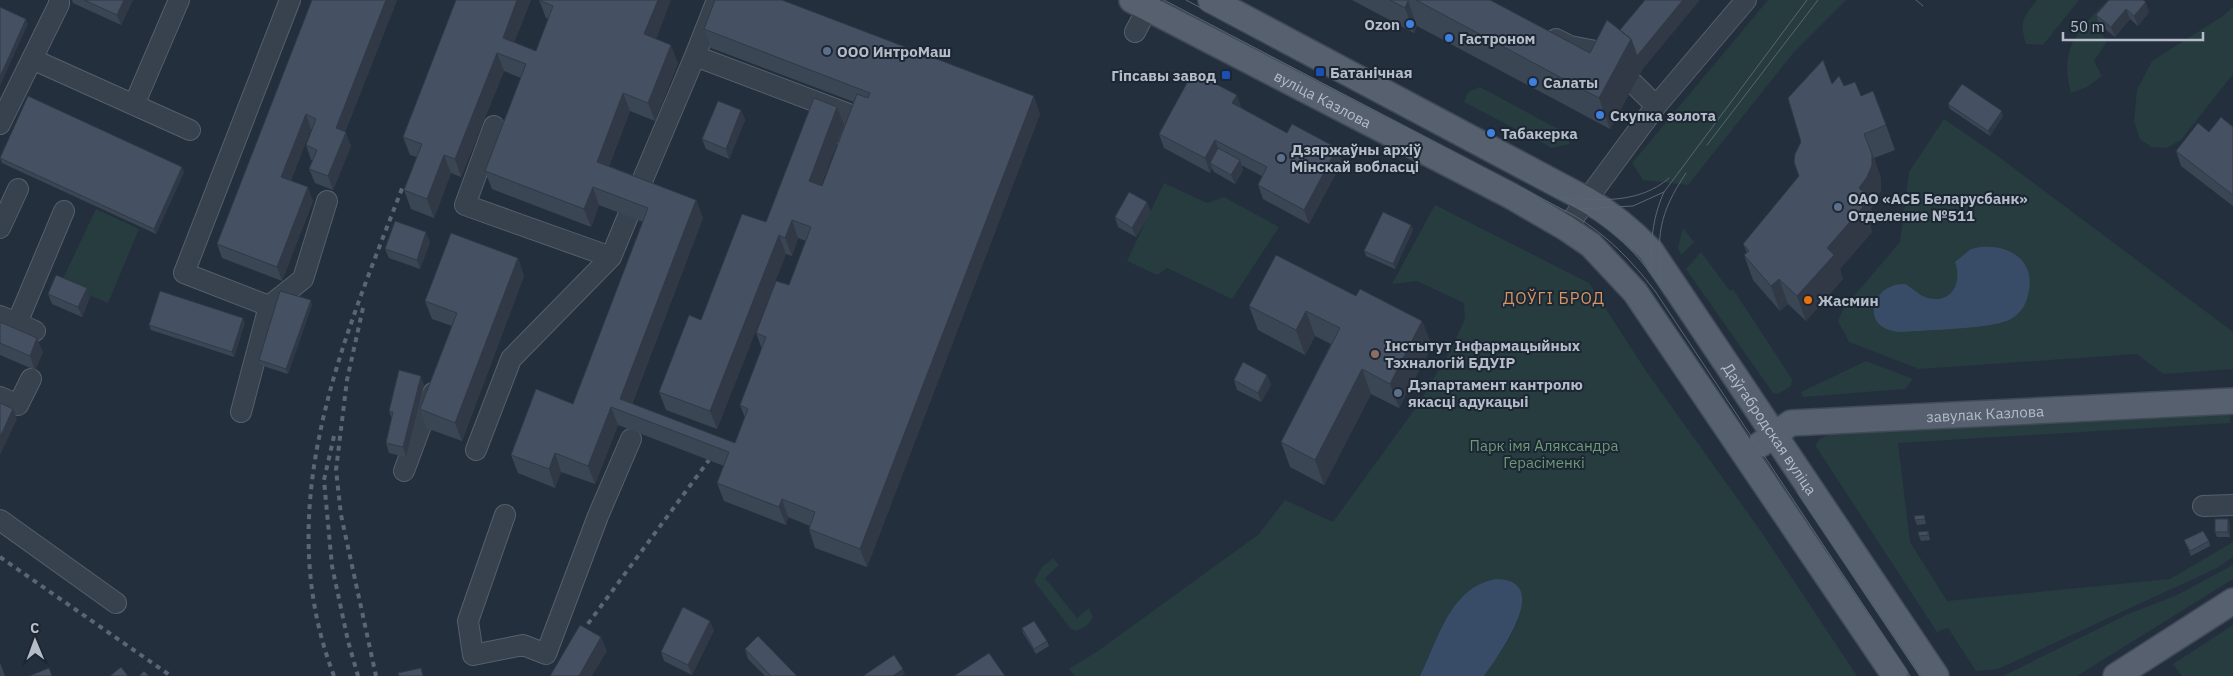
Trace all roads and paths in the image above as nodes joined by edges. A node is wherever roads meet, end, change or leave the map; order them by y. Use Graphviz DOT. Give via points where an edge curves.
graph roads {
  1 [pos="59,0"];
  2 [pos="179,0"];
  3 [pos="290,0"];
  4 [pos="717,0"];
  5 [pos="1211,0"];
  6 [pos="1746,0"];
  7 [pos="1144,3"];
  8 [pos="1536,29"];
  9 [pos="1136,32"];
  10 [pos="1624,33"];
  11 [pos="696,56"];
  12 [pos="32,59"];
  13 [pos="1634,84"];
  14 [pos="134,105"];
  15 [pos="1656,106"];
  16 [pos="0,124"];
  17 [pos="494,126"];
  18 [pos="190,130"];
  19 [pos="840,152"];
  20 [pos="18,189"];
  21 [pos="637,193"];
  22 [pos="1586,200"];
  23 [pos="327,201"];
  24 [pos="64,211"];
  25 [pos="628,216"];
  26 [pos="0,228"];
  27 [pos="1566,228"];
  28 [pos="611,257"];
  29 [pos="269,306"];
  30 [pos="17,324"];
  31 [pos="441,372"];
  32 [pos="31,379"];
  33 [pos="0,397"];
  34 [pos="2233,401"];
  35 [pos="241,412"];
  36 [pos="1774,435"];
  37 [pos="631,439"];
  38 [pos="476,450"];
  39 [pos="1747,455"];
  40 [pos="404,471"];
  41 [pos="2233,505"];
  42 [pos="2203,506"];
  43 [pos="505,515"];
  44 [pos="0,520"];
  45 [pos="2233,601"];
  46 [pos="116,603"];
  47 [pos="1895,676"];
  48 [pos="1936,676"];
  49 [pos="2116,676"];
  1 -- 12 [label="street"];
  2 -- 14 [label="street"];
  3 -- 29 [label="street" via="184,273"];
  4 -- 11 [label="street"];
  5 -- 22 [label="main road"];
  6 -- 15 [label="street"];
  7 -- 9 [label="street"];
  7 -- 27 [label="main road, вуліца Казлова"];
  8 -- 10 [label="street" via="1608,61"];
  11 -- 19 [label="street" via="854,116"];
  11 -- 21 [label="street"];
  12 -- 14 [label="street"];
  12 -- 16 [label="street"];
  13 -- 15 [label="street"];
  14 -- 18 [label="street"];
  15 -- 22 [label="street"];
  17 -- 28 [label="street" via="465,204"];
  20 -- 26 [label="street"];
  22 -- 27 [label="street"];
  22 -- 36 [label="main road, Даўгабродская вуліца" via="1618,219 1651,251"];
  23 -- 29 [label="street" via="303,279"];
  24 -- 30 [label="street"];
  25 -- 28 [label="street"];
  27 -- 39 [label="main road" via="1591,245 1635,292"];
  28 -- 38 [label="street" via="511,359"];
  29 -- 35 [label="street"];
  31 -- 40 [label="street"];
  32 -- 33 [label="street" via="18,404"];
  34 -- 36 [label="main road, завулак Казлова" via="1791,423"];
  36 -- 39 [label="main road, завулак Казлова"];
  36 -- 48 [label="main road, Даўгабродская вуліца"];
  37 -- 43 [label="street" via="546,654 523,645 473,655 468,621"];
  39 -- 47 [label="main road"];
  41 -- 42 [label="street"];
  44 -- 46 [label="street"];
  45 -- 49 [label="main road"];
}
